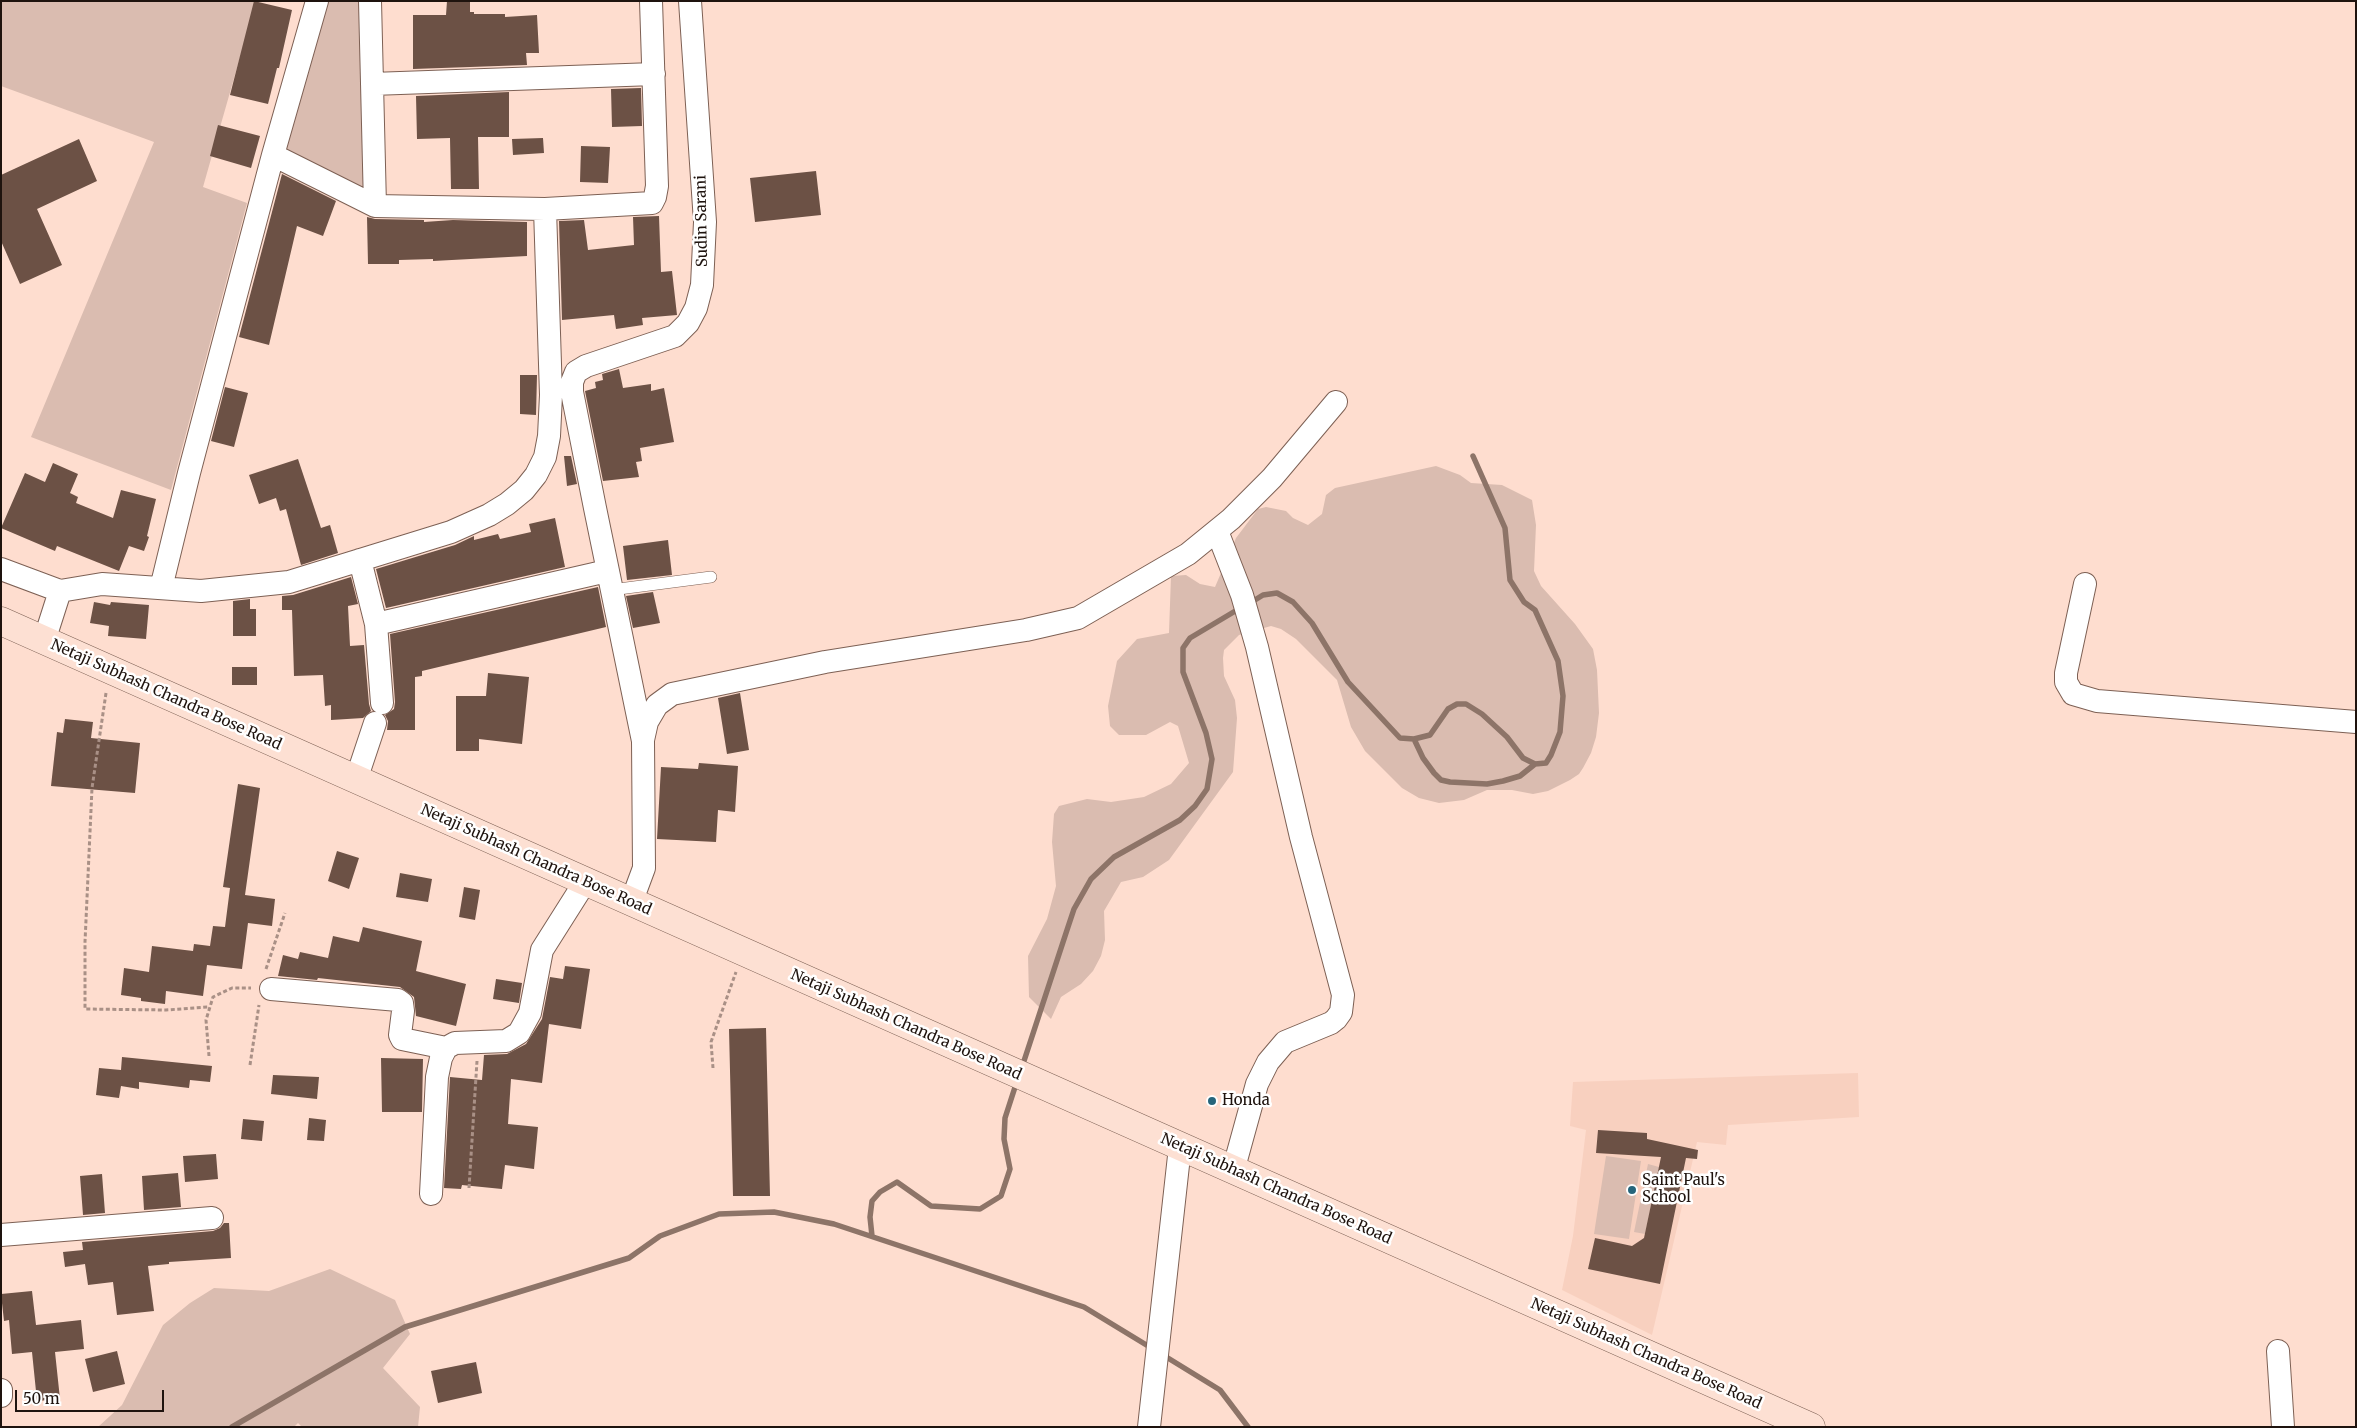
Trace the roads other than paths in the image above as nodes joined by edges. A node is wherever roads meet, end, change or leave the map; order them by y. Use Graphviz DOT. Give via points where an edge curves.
graph roads {
  1 [pos="317,1"];
  2 [pos="370,1"];
  3 [pos="651,1"];
  4 [pos="690,1"];
  5 [pos="654,74"];
  6 [pos="372,84"];
  7 [pos="273,154"];
  8 [pos="375,206"];
  9 [pos="546,210"];
  10 [pos="1336,402"];
  11 [pos="1217,531"];
  12 [pos="360,560"];
  13 [pos="1,569"];
  14 [pos="711,577"];
  15 [pos="609,580"];
  16 [pos="2085,584"];
  17 [pos="161,588"];
  18 [pos="60,591"];
  19 [pos="1,621"];
  20 [pos="376,624"];
  21 [pos="44,641"];
  22 [pos="672,694"];
  23 [pos="635,701"];
  24 [pos="2356,722"];
  25 [pos="643,740"];
  26 [pos="356,780"];
  27 [pos="585,882"];
  28 [pos="631,903"];
  29 [pos="271,990"];
  30 [pos="446,1048"];
  31 [pos="1180,1147"];
  32 [pos="1233,1171"];
  33 [pos="431,1194"];
  34 [pos="212,1218"];
  35 [pos="1,1235"];
  36 [pos="2278,1351"];
  37 [pos="1,1390"];
  38 [pos="1,1396"];
  39 [pos="1149,1427"];
  40 [pos="1811,1427"];
  41 [pos="2283,1427"];
  1 -- 7 [label="street"];
  2 -- 6 [label="street"];
  3 -- 5 [label="street"];
  4 -- 15 [label="street, Sudin Sarani" via="705,222 702,285 696,308 688,323 675,336 581,368 574,377 572,392"];
  5 -- 6 [label="street"];
  5 -- 9 [label="street" via="657,186 652,203"];
  6 -- 8 [label="street"];
  7 -- 8 [label="street"];
  7 -- 17 [label="street"];
  8 -- 9 [label="street"];
  9 -- 12 [label="street" via="552,395 545,457 536,475 524,490 489,514 451,532"];
  10 -- 11 [label="street" via="1272,478"];
  11 -- 22 [label="street" via="1188,554 1078,618 1026,630 825,662"];
  11 -- 32 [label="street" via="1242,595 1343,995 1341,1012 1336,1019 1285,1042 1268,1062 1257,1084"];
  12 -- 17 [label="street" via="289,582 201,591"];
  12 -- 20 [label="street"];
  13 -- 18 [label="street"];
  14 -- 15 [label="lane"];
  15 -- 20 [label="street"];
  15 -- 23 [label="street"];
  16 -- 24 [label="street" via="2066,673 2066,682 2073,694 2097,701"];
  17 -- 18 [label="street" via="102,584"];
  18 -- 21 [label="street"];
  19 -- 21 [label="street, Netaji Subhash Chandra Bose Road"];
  20 -- 26 [label="street" via="378,713"];
  21 -- 26 [label="street, Netaji Subhash Chandra Bose Road"];
  22 -- 23 [label="street"];
  22 -- 25 [label="street" via="657,705 647,722"];
  23 -- 25 [label="street"];
  25 -- 28 [label="street" via="644,868"];
  26 -- 27 [label="street, Netaji Subhash Chandra Bose Road"];
  27 -- 28 [label="street, Netaji Subhash Chandra Bose Road"];
  27 -- 30 [label="street" via="542,950 530,1013 518,1033 506,1041 455,1043"];
  28 -- 31 [label="street, Netaji Subhash Chandra Bose Road"];
  29 -- 30 [label="street" via="398,1000 403,1011 402,1038"];
  30 -- 33 [label="street" via="437,1077"];
  31 -- 32 [label="street, Netaji Subhash Chandra Bose Road"];
  31 -- 39 [label="street"];
  32 -- 40 [label="street, Netaji Subhash Chandra Bose Road" via="1570,1316"];
  34 -- 35 [label="street"];
  36 -- 41 [label="street"];
  37 -- 38 [label="street"];
}
